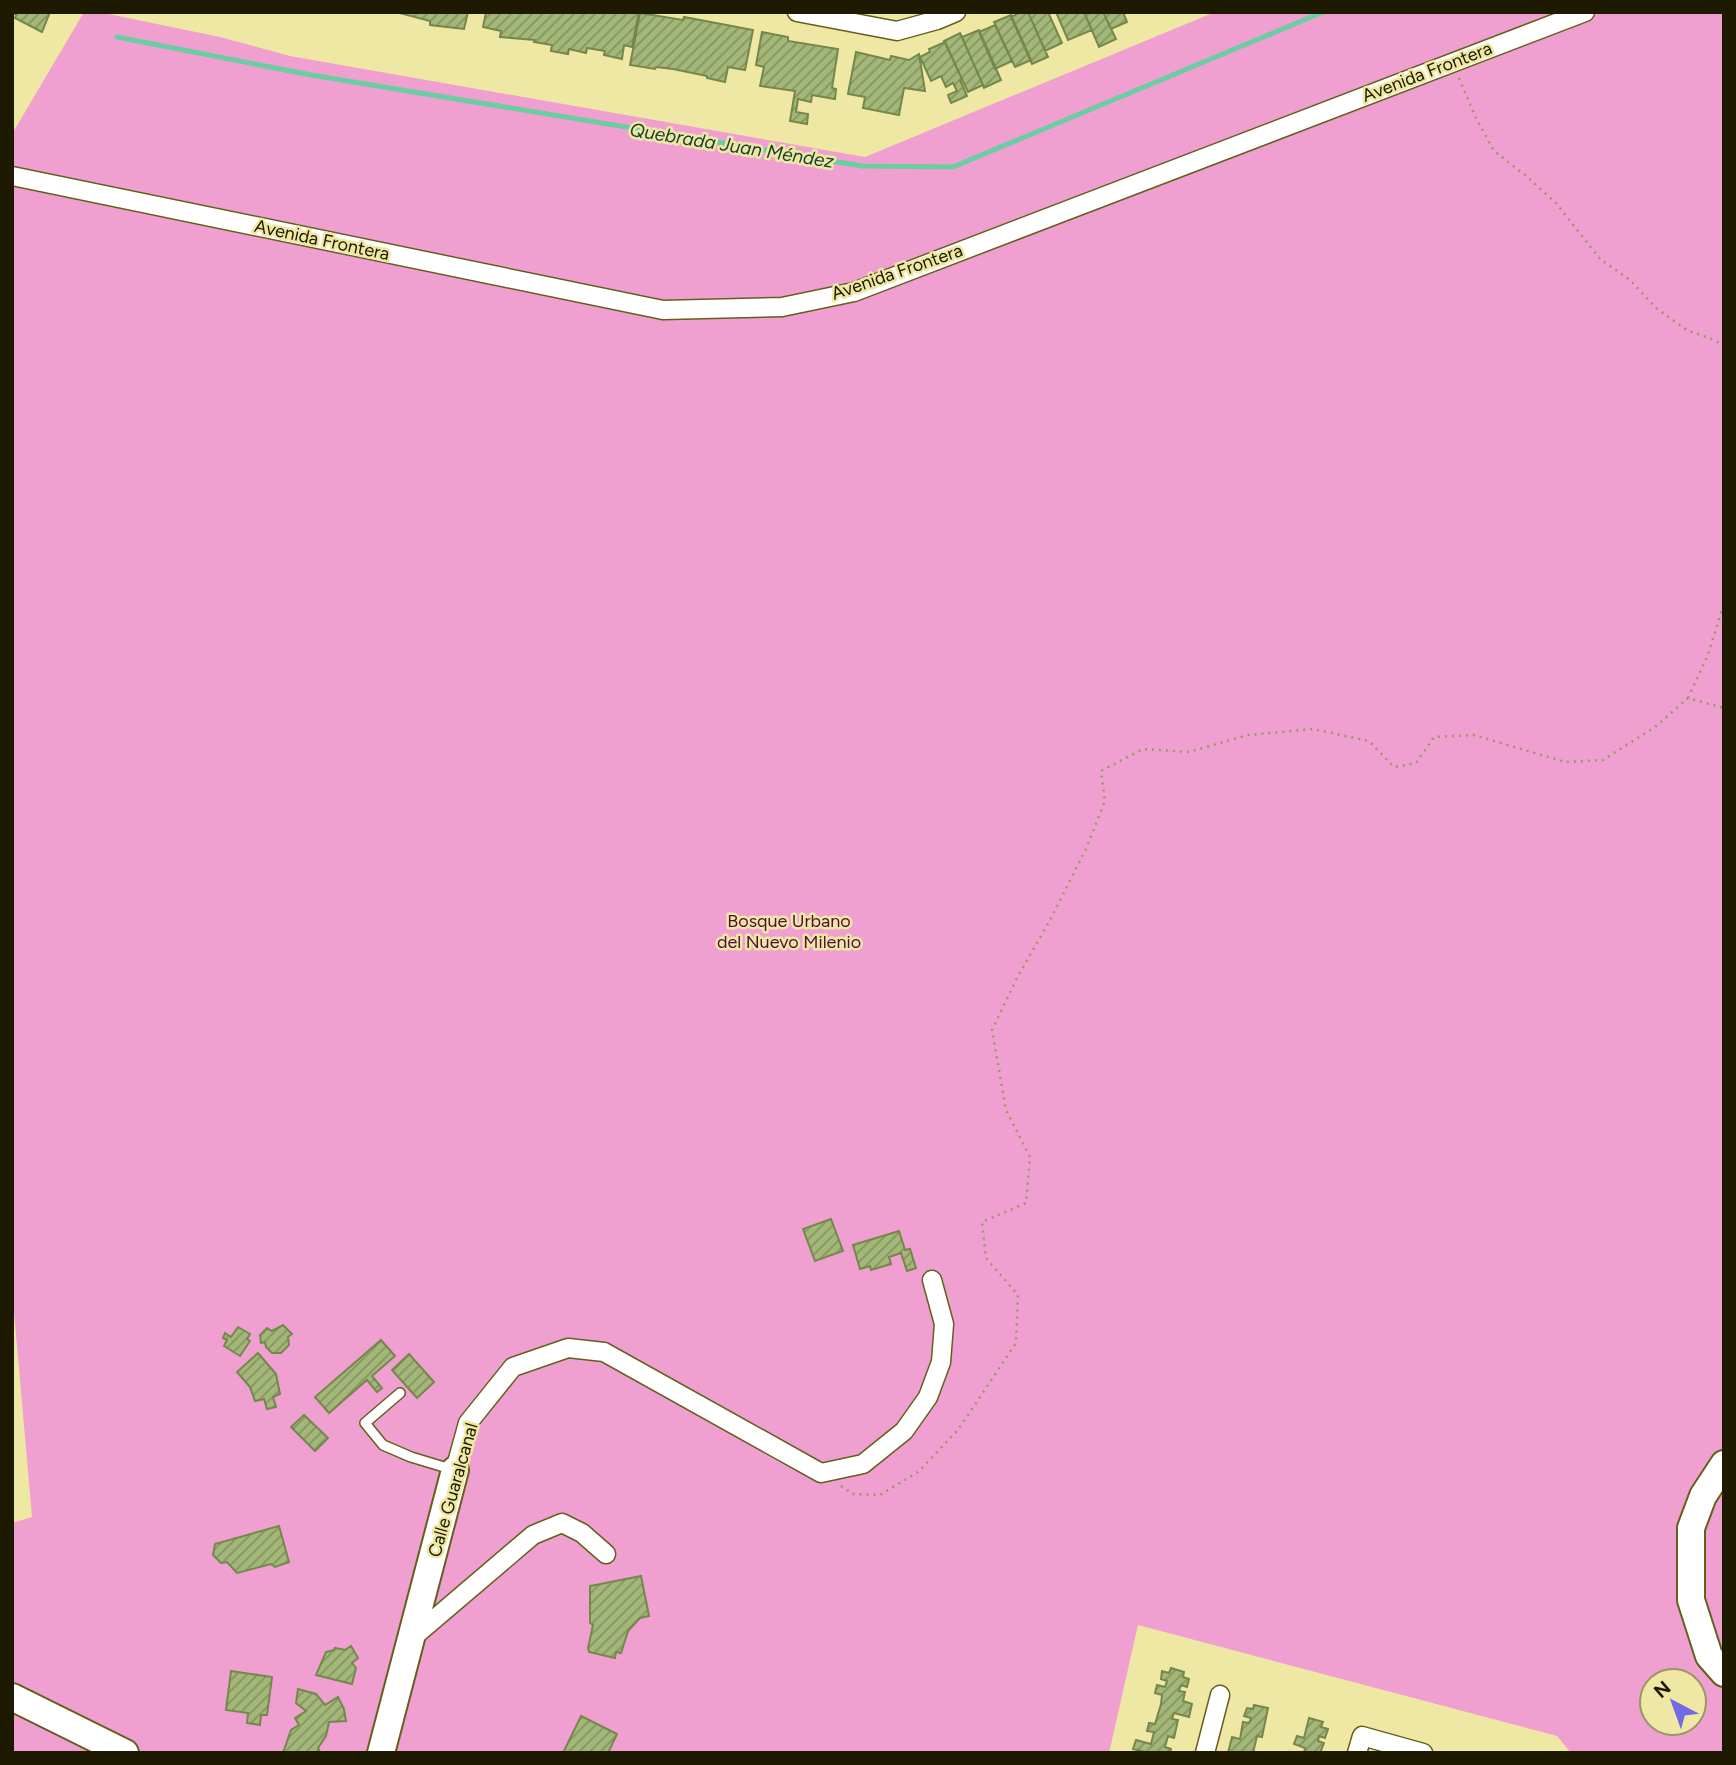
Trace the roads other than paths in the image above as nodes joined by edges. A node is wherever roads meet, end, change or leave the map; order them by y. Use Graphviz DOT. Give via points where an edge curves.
graph roads {
  1 [pos="797,12"];
  2 [pos="956,12"];
  3 [pos="1586,12"];
  4 [pos="937,16"];
  5 [pos="12,176"];
  6 [pos="932,1280"];
  7 [pos="400,1393"];
  8 [pos="1724,1464"];
  9 [pos="456,1471"];
  10 [pos="606,1554"];
  11 [pos="411,1639"];
  12 [pos="1724,1673"];
  13 [pos="1220,1695"];
  14 [pos="12,1697"];
  15 [pos="125,1753"];
  16 [pos="381,1753"];
  17 [pos="1205,1753"];
  18 [pos="1357,1753"];
  19 [pos="1423,1753"];
  1 -- 4 [label="street" via="897,31"];
  2 -- 4 [label="street"];
  3 -- 5 [label="street, Avenida Frontera" via="854,292 782,307 663,310"];
  6 -- 9 [label="street, Calle Guaralcanal" via="944,1324 941,1362 928,1397 904,1432 863,1464 821,1473 604,1352 568,1348 513,1367 468,1423"];
  7 -- 9 [label="lane" via="365,1423 383,1445"];
  8 -- 12 [label="street" via="1703,1496 1691,1528 1690,1600 1709,1656"];
  9 -- 11 [label="street, Calle Guaralcanal"];
  10 -- 11 [label="street" via="562,1523 533,1535"];
  11 -- 16 [label="street, Calle Guaralcanal"];
  13 -- 17 [label="street"];
  14 -- 15 [label="street"];
  18 -- 19 [label="street" via="1362,1736"];
}
